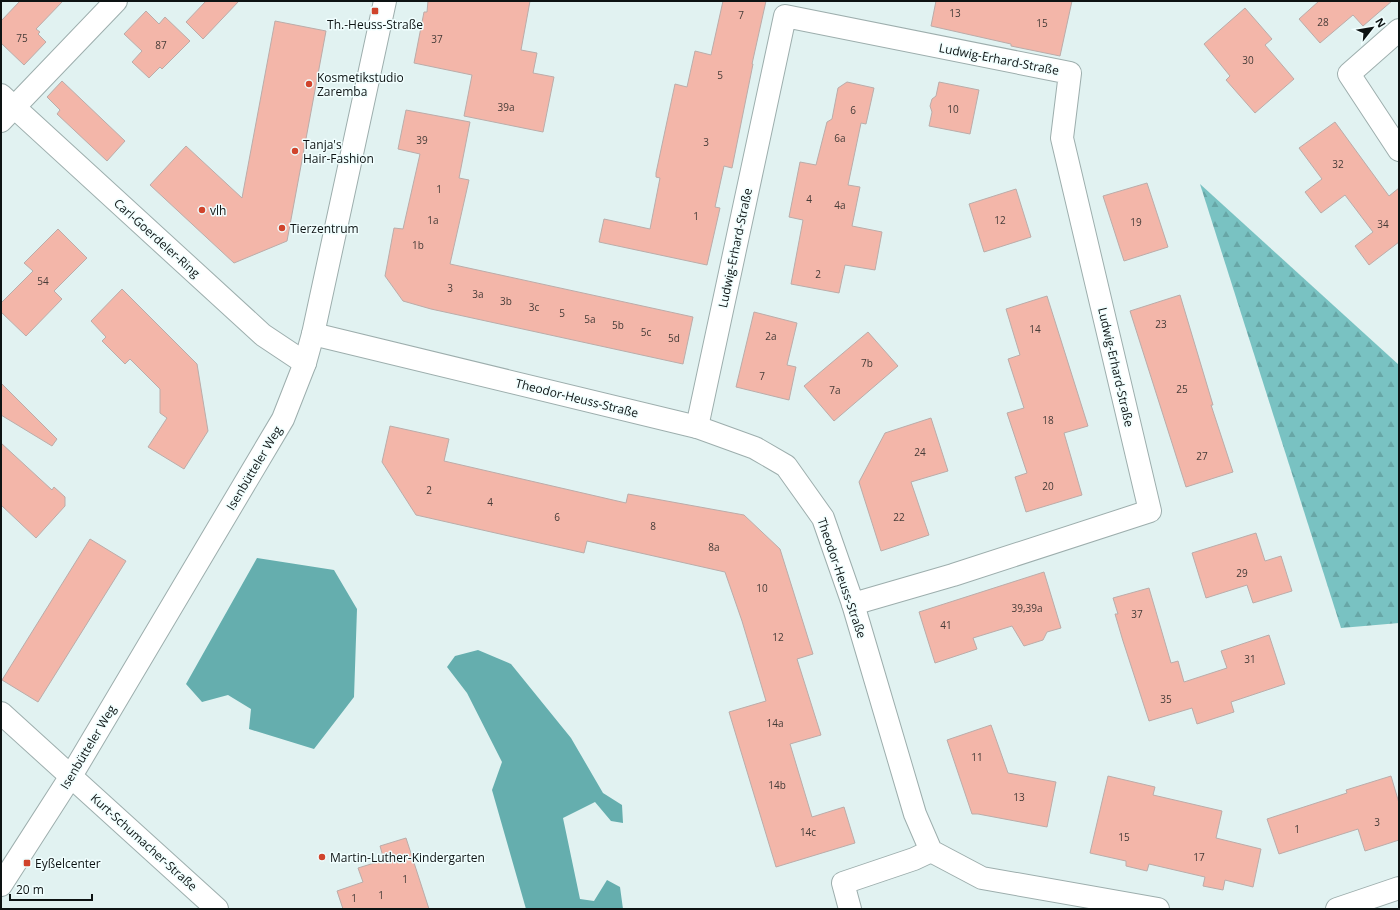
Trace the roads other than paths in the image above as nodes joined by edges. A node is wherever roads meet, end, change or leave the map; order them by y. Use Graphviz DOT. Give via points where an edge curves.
graph roads {
  1 [pos="116,1"];
  2 [pos="385,1"];
  3 [pos="1399,30"];
  4 [pos="5,108"];
  5 [pos="1399,150"];
  6 [pos="313,334"];
  7 [pos="305,363"];
  8 [pos="697,427"];
  9 [pos="853,604"];
  10 [pos="1,713"];
  11 [pos="71,776"];
  12 [pos="931,852"];
  13 [pos="1,885"];
  14 [pos="1399,888"];
  15 [pos="217,909"];
  16 [pos="850,909"];
  17 [pos="1158,909"];
  18 [pos="1337,909"];
  1 -- 4 [label="street, Carl-Goerdeler-Ring"];
  2 -- 6 [label="street, Isenbütteler Weg"];
  3 -- 5 [label="street" via="1349,74"];
  4 -- 7 [label="street, Carl-Goerdeler-Ring" via="263,335"];
  6 -- 7 [label="street, Isenbütteler Weg"];
  6 -- 8 [label="street, Theodor-Heuss-Straße"];
  7 -- 11 [label="street, Isenbütteler Weg" via="283,419"];
  8 -- 9 [label="street, Theodor-Heuss-Straße" via="755,448 786,466 823,518"];
  8 -- 9 [label="street, Ludwig-Erhard-Straße" via="785,16 1070,73 1062,138 1150,511 953,575"];
  9 -- 12 [label="street, Theodor-Heuss-Straße" via="914,814"];
  10 -- 11 [label="street, Kurt-Schumacher-Straße"];
  11 -- 13 [label="street, Isenbütteler Weg"];
  11 -- 15 [label="street, Kurt-Schumacher-Straße"];
  12 -- 16 [label="street" via="843,883"];
  12 -- 17 [label="street" via="982,878"];
  14 -- 18 [label="street"];
}
